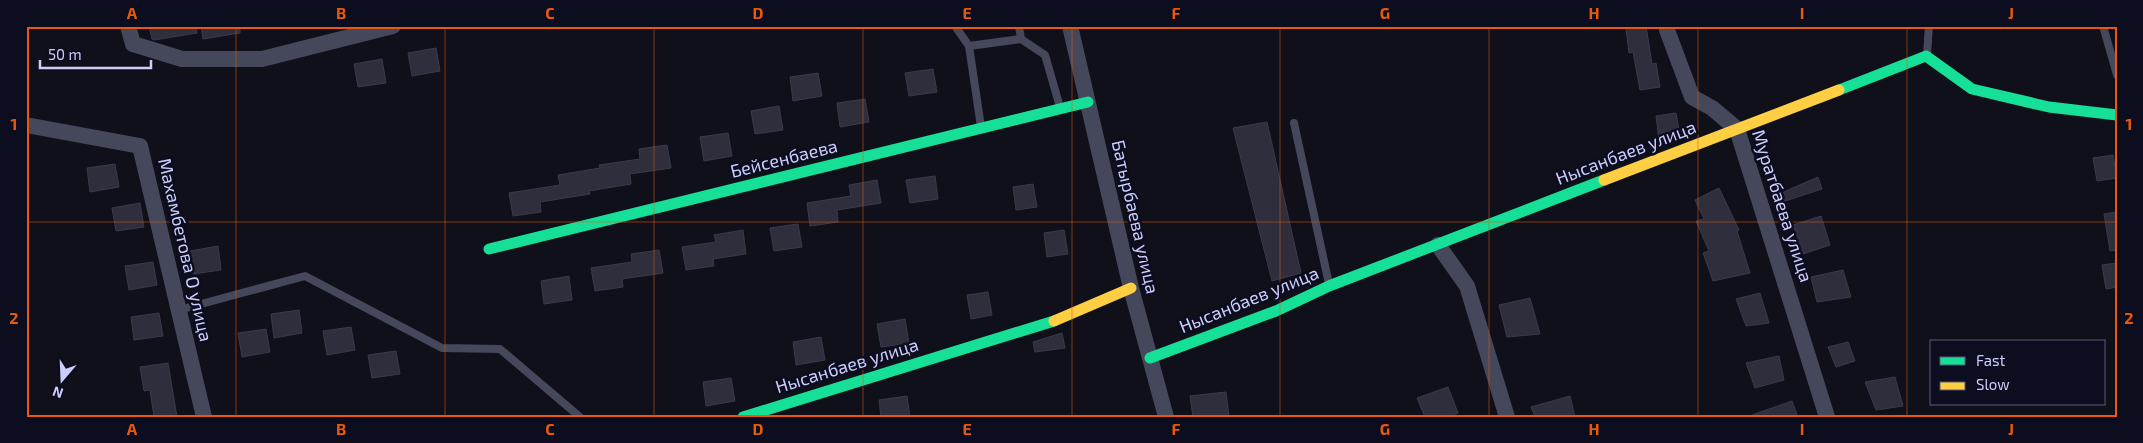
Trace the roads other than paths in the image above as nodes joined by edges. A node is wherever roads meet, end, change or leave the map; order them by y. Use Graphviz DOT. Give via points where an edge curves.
graph roads {
  1 [pos="128,26"];
  2 [pos="393,26"];
  3 [pos="955,26"];
  4 [pos="1019,26"];
  5 [pos="1070,26"];
  6 [pos="1929,26"];
  7 [pos="2103,26"];
  8 [pos="1667,30"];
  9 [pos="1021,39"];
  10 [pos="969,46"];
  11 [pos="1926,56"];
  12 [pos="2117,76"];
  13 [pos="1088,102"];
  14 [pos="1060,109"];
  15 [pos="2117,115"];
  16 [pos="1294,123"];
  17 [pos="26,125"];
  18 [pos="982,129"];
  19 [pos="1737,129"];
  20 [pos="1438,245"];
  21 [pos="489,249"];
  22 [pos="1329,286"];
  23 [pos="1131,288"];
  24 [pos="179,310"];
  25 [pos="1150,358"];
  26 [pos="204,417"];
  27 [pos="580,417"];
  28 [pos="743,417"];
  29 [pos="1166,417"];
  30 [pos="1507,417"];
  31 [pos="1827,417"];
  1 -- 2 [label="street" via="132,44 182,59 262,59"];
  3 -- 10 [label="lane"];
  4 -- 9 [label="lane"];
  5 -- 13 [label="street, Батырбаева улица"];
  6 -- 11 [label="lane"];
  7 -- 12 [label="lane"];
  8 -- 19 [label="street, Муратбаева улица" via="1692,97 1712,108"];
  9 -- 10 [label="lane"];
  9 -- 14 [label="lane" via="1045,55"];
  10 -- 18 [label="lane"];
  11 -- 15 [label="street" via="1972,89 2049,107"];
  11 -- 19 [label="street, Нысанбаев улица"];
  13 -- 14 [label="street, Бейсенбаева"];
  13 -- 23 [label="street, Батырбаева улица"];
  14 -- 18 [label="street, Бейсенбаева"];
  16 -- 22 [label="lane"];
  17 -- 24 [label="street, Махамбетова О улица" via="140,146"];
  18 -- 21 [label="street, Бейсенбаева"];
  19 -- 20 [label="street, Нысанбаев улица"];
  19 -- 31 [label="street, Муратбаева улица"];
  20 -- 22 [label="street, Нысанбаев улица"];
  20 -- 30 [label="street" via="1467,286"];
  22 -- 25 [label="street, Нысанбаев улица" via="1276,311"];
  23 -- 25 [label="street, Батырбаева улица"];
  23 -- 28 [label="street, Нысанбаев улица" via="1062,318"];
  24 -- 26 [label="street, Махамбетова О улица"];
  24 -- 27 [label="lane" via="305,276 442,348 500,349"];
  25 -- 29 [label="street, Батырбаева улица"];
}
